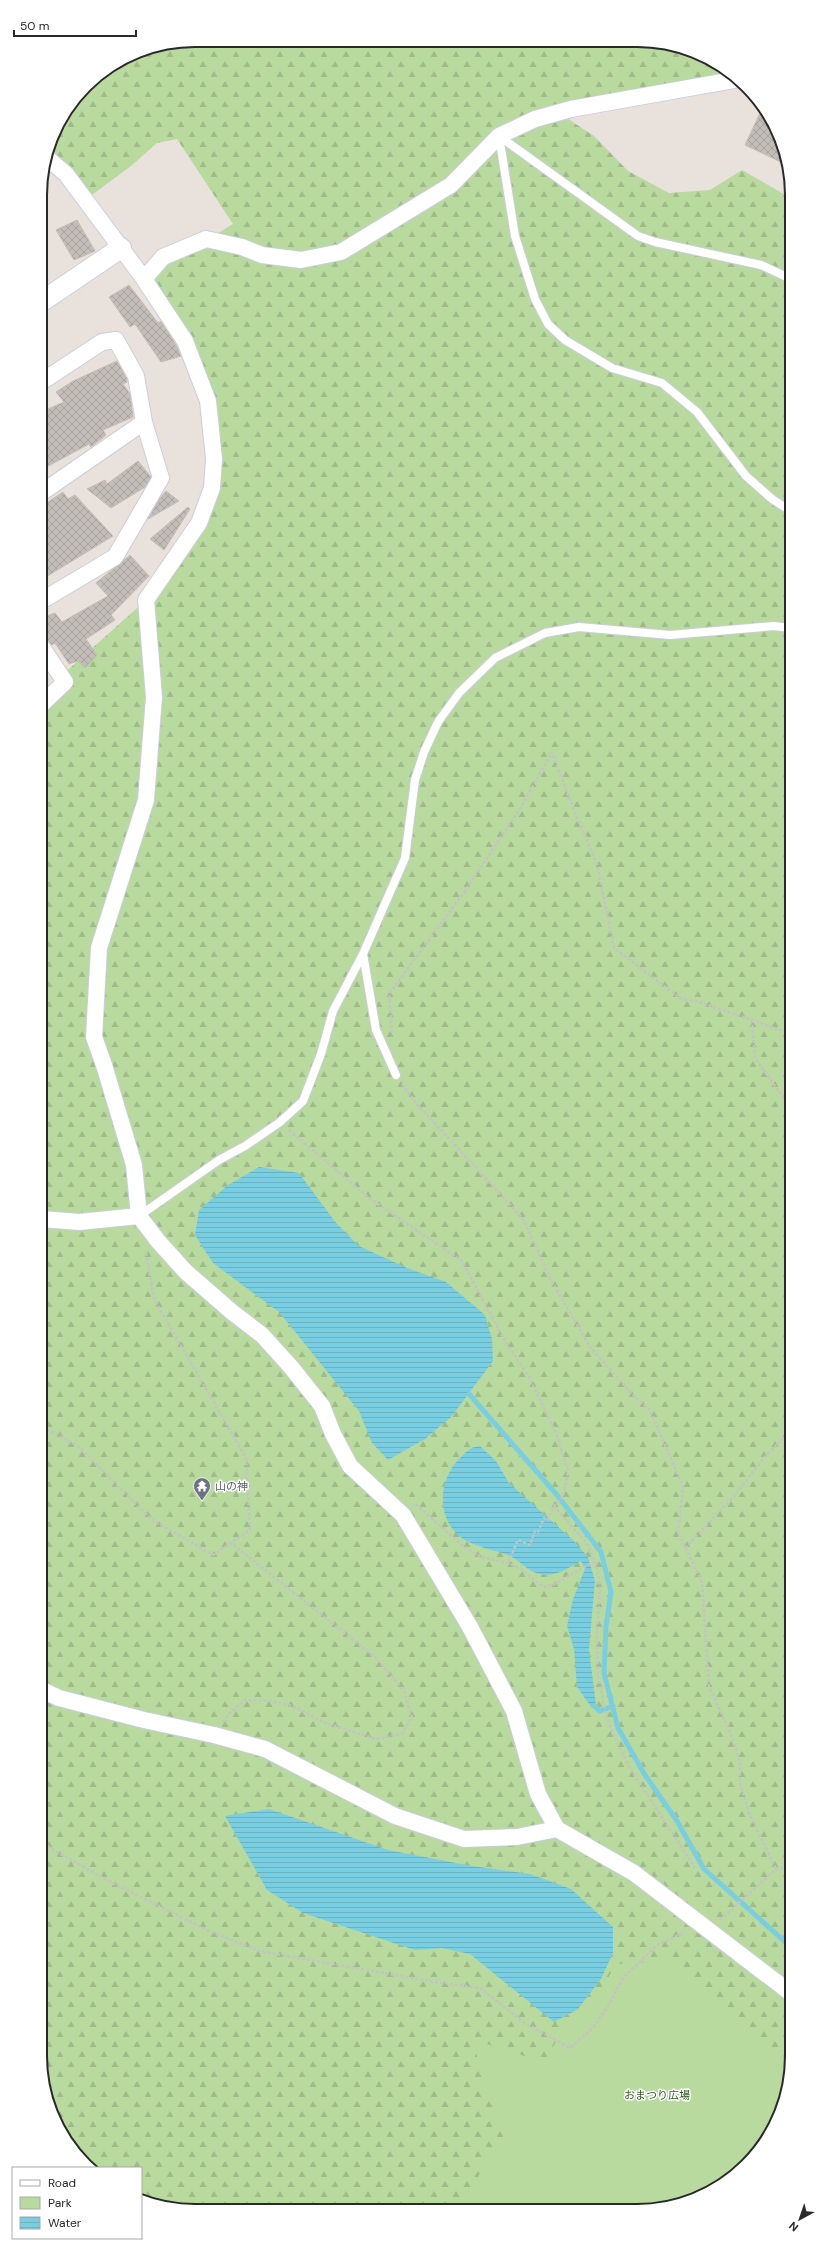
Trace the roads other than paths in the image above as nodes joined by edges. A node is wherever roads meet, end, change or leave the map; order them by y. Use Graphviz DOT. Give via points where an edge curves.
graph roads {
  1 [pos="730,80"];
  2 [pos="499,136"];
  3 [pos="51,161"];
  4 [pos="121,248"];
  5 [pos="785,276"];
  6 [pos="144,278"];
  7 [pos="47,297"];
  8 [pos="47,378"];
  9 [pos="144,422"];
  10 [pos="47,489"];
  11 [pos="785,507"];
  12 [pos="47,597"];
  13 [pos="785,627"];
  14 [pos="47,655"];
  15 [pos="47,699"];
  16 [pos="363,954"];
  17 [pos="396,1075"];
  18 [pos="139,1216"];
  19 [pos="47,1219"];
  20 [pos="47,1692"];
  21 [pos="557,1829"];
  22 [pos="785,1989"];
  1 -- 2 [label="street" via="571,109 535,119"];
  2 -- 5 [label="lane" via="638,236 761,265"];
  2 -- 6 [label="street" via="451,185 341,252 301,260 262,255 242,247 206,239 163,257"];
  2 -- 11 [label="lane" via="515,236 535,299 548,324 565,340 612,368 662,383 697,412 746,476"];
  3 -- 4 [label="street" via="66,174"];
  4 -- 6 [label="street"];
  4 -- 7 [label="street"];
  6 -- 18 [label="street" via="184,341 201,381 208,401 214,459 212,488 199,523 146,600 154,697 146,800 100,948 94,1037 134,1165"];
  8 -- 9 [label="street" via="102,342 116,340 136,376"];
  9 -- 10 [label="street"];
  9 -- 12 [label="street" via="161,478 115,557"];
  13 -- 16 [label="lane" via="774,626 670,635 579,627 545,633 494,658 459,693 438,722 424,752 415,780 405,858"];
  14 -- 15 [label="street" via="65,682"];
  16 -- 17 [label="lane" via="376,1030"];
  16 -- 18 [label="lane" via="333,1011 303,1101 280,1122 219,1160"];
  18 -- 19 [label="street" via="79,1222"];
  18 -- 21 [label="street" via="186,1272 262,1335 291,1367 322,1406 350,1466 403,1515 470,1627 514,1711 538,1794"];
  20 -- 21 [label="street" via="59,1698 265,1749 395,1816 464,1839 517,1837"];
  21 -- 22 [label="street" via="634,1873"];
}
